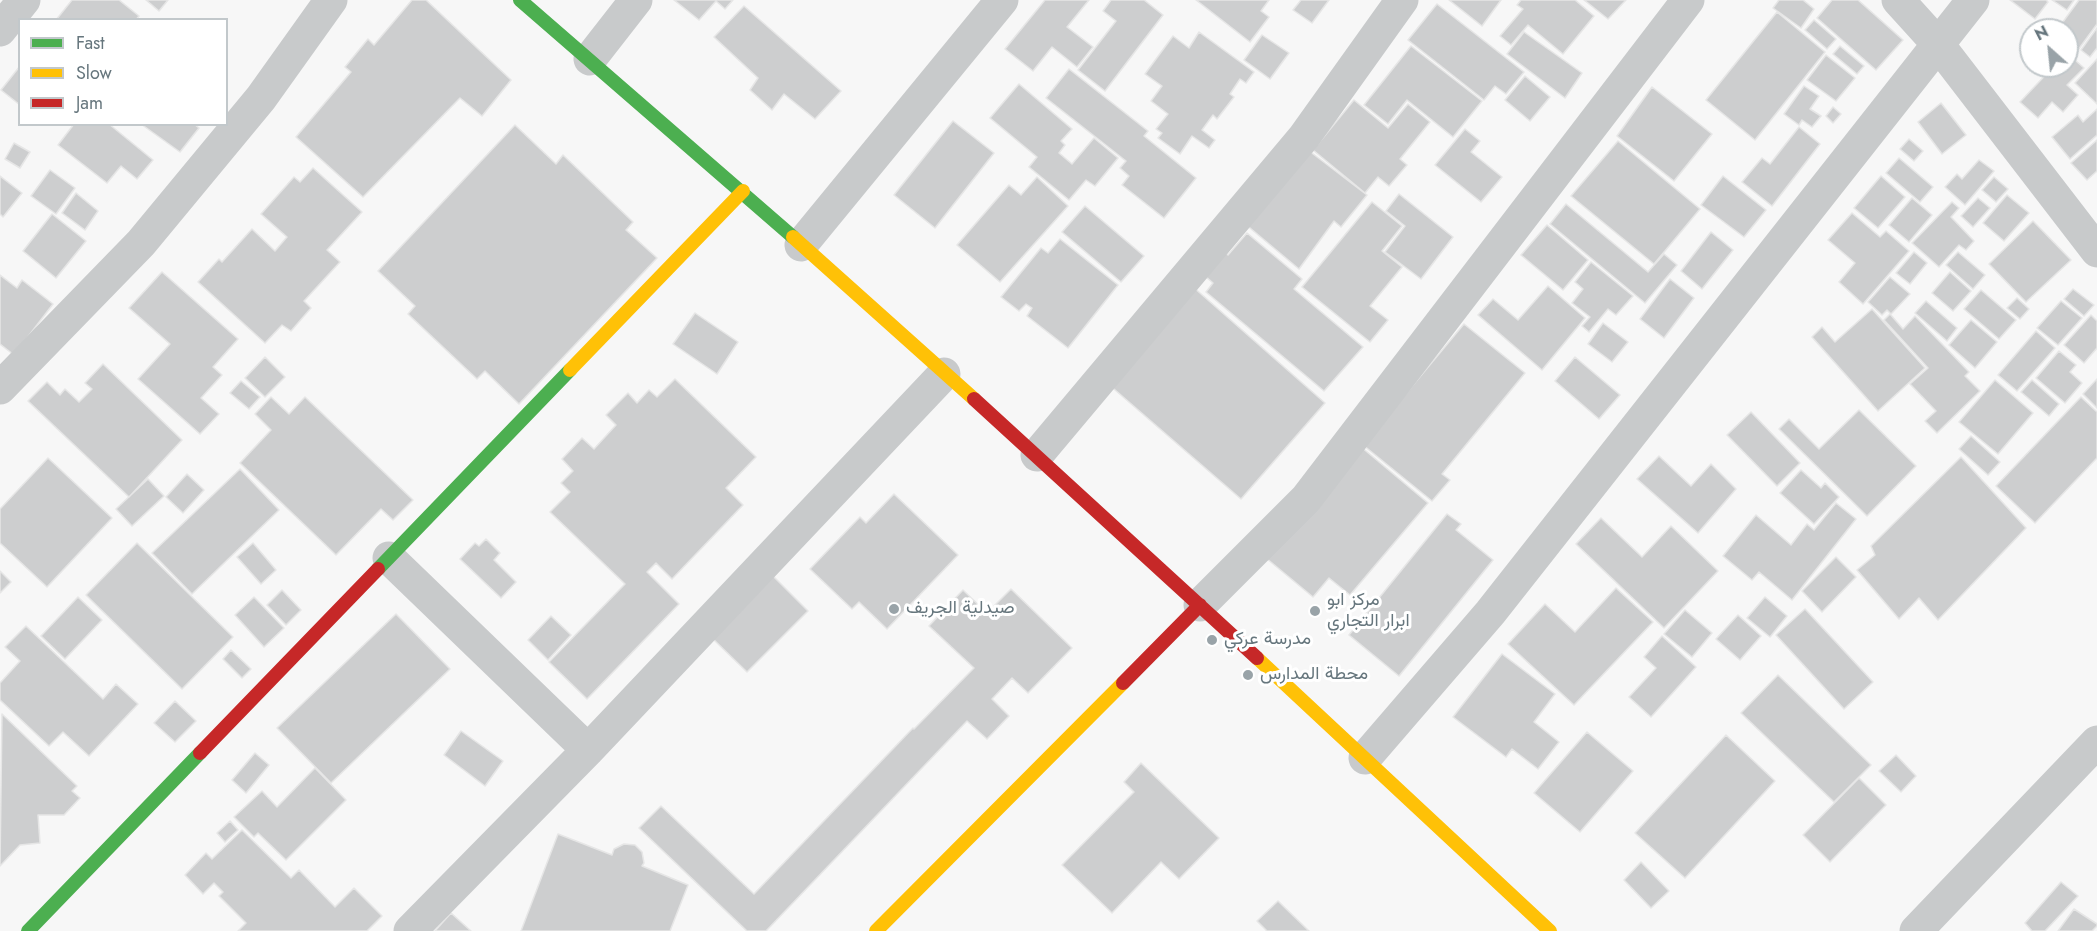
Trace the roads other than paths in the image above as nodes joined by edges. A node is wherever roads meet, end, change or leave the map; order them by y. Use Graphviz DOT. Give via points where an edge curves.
graph roads {
  1 [pos="24,0"];
  2 [pos="331,0"];
  3 [pos="520,0"];
  4 [pos="636,0"];
  5 [pos="1002,0"];
  6 [pos="1402,0"];
  7 [pos="1688,0"];
  8 [pos="1898,0"];
  9 [pos="1973,0"];
  10 [pos="0,30"];
  11 [pos="1937,43"];
  12 [pos="590,59"];
  13 [pos="742,191"];
  14 [pos="801,245"];
  15 [pos="2097,251"];
  16 [pos="944,374"];
  17 [pos="0,388"];
  18 [pos="1037,455"];
  19 [pos="389,558"];
  20 [pos="1200,605"];
  21 [pos="2097,742"];
  22 [pos="588,750"];
  23 [pos="1365,758"];
  24 [pos="28,931"];
  25 [pos="410,931"];
  26 [pos="876,931"];
  27 [pos="1550,931"];
  28 [pos="1916,931"];
  1 -- 10 [label="street"];
  2 -- 17 [label="street" via="261,98 141,243"];
  3 -- 12 [label="street"];
  4 -- 12 [label="street"];
  5 -- 14 [label="street"];
  6 -- 18 [label="street" via="1304,137"];
  7 -- 20 [label="street" via="1306,499"];
  8 -- 11 [label="street"];
  9 -- 11 [label="street"];
  11 -- 15 [label="street"];
  11 -- 23 [label="street" via="1490,613"];
  12 -- 13 [label="street"];
  13 -- 14 [label="street"];
  13 -- 19 [label="street"];
  14 -- 16 [label="street"];
  16 -- 18 [label="street"];
  16 -- 22 [label="street"];
  18 -- 20 [label="street"];
  19 -- 22 [label="street"];
  19 -- 24 [label="street"];
  20 -- 23 [label="street"];
  20 -- 26 [label="street"];
  21 -- 28 [label="street"];
  22 -- 25 [label="street"];
  23 -- 27 [label="street"];
}
